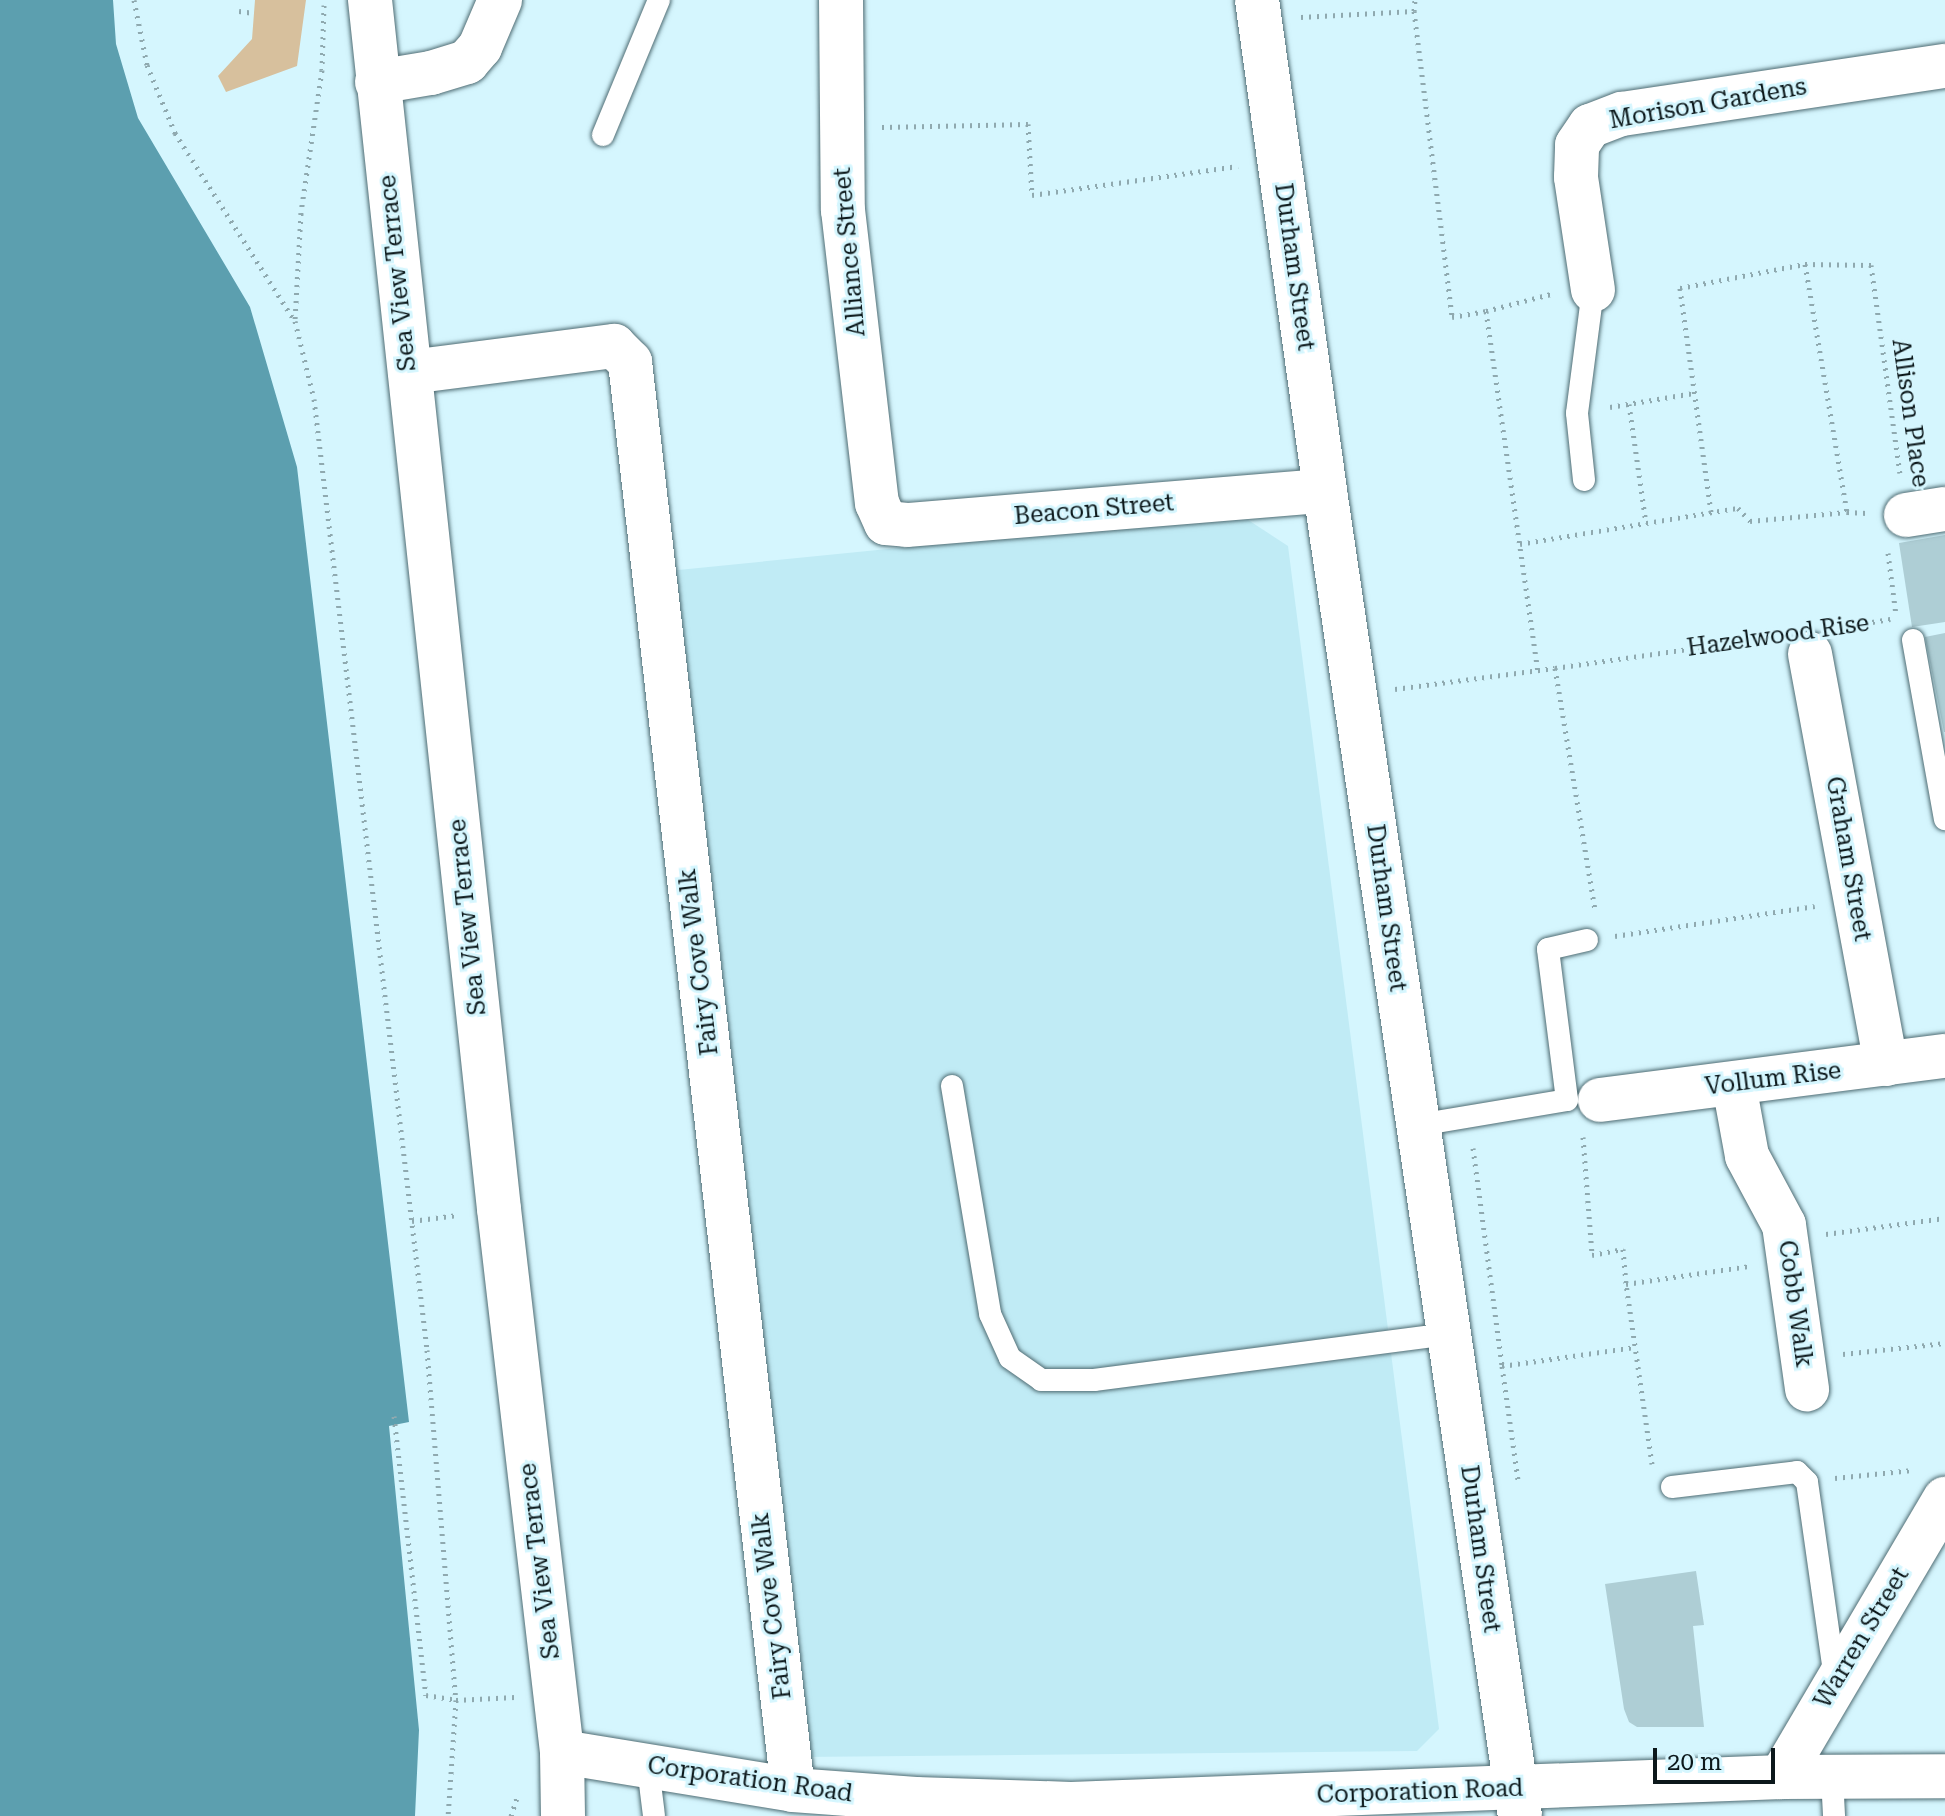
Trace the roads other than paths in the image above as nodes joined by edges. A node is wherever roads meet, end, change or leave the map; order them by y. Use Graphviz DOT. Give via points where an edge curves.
graph roads {
  1 [pos="370,0"];
  2 [pos="500,0"];
  3 [pos="659,0"];
  4 [pos="841,0"];
  5 [pos="1258,9"];
  6 [pos="1945,66"];
  7 [pos="377,82"];
  8 [pos="603,135"];
  9 [pos="1592,286"];
  10 [pos="410,372"];
  11 [pos="1584,480"];
  12 [pos="1325,491"];
  13 [pos="877,503"];
  14 [pos="1811,638"];
  15 [pos="1913,640"];
  16 [pos="1945,819"];
  17 [pos="1593,939"];
  18 [pos="1945,1056"];
  19 [pos="1886,1064"];
  20 [pos="1734,1085"];
  21 [pos="952,1086"];
  22 [pos="1591,1116"];
  23 [pos="1418,1125"];
  24 [pos="1450,1334"];
  25 [pos="1804,1374"];
  26 [pos="1931,1484"];
  27 [pos="1672,1487"];
  28 [pos="1836,1679"];
  29 [pos="562,1752"];
  30 [pos="648,1767"];
  31 [pos="1945,1776"];
  32 [pos="1781,1777"];
  33 [pos="793,1790"];
  34 [pos="1833,1797"];
  35 [pos="1517,1803"];
  36 [pos="1180,1807"];
  37 [pos="563,1816"];
  38 [pos="654,1816"];
  1 -- 7 [label="street, Sea View Terrace"];
  2 -- 7 [label="street" via="480,47 467,62"];
  3 -- 8 [label="lane"];
  4 -- 13 [label="street, Alliance Street" via="843,210"];
  5 -- 12 [label="street, Durham Street"];
  6 -- 9 [label="street, Morison Gardens" via="1622,114 1590,126 1577,145 1576,177"];
  7 -- 10 [label="street, Sea View Terrace"];
  9 -- 11 [label="lane" via="1577,413"];
  10 -- 29 [label="street, Sea View Terrace"];
  10 -- 33 [label="street, Fairy Cove Walk" via="614,346 630,362"];
  12 -- 13 [label="street, Beacon Street" via="907,525 886,523"];
  12 -- 23 [label="street, Durham Street"];
  14 -- 19 [label="street, Graham Street"];
  15 -- 16 [label="lane"];
  17 -- 23 [label="lane" via="1548,949 1567,1100"];
  18 -- 19 [label="street, Vollum Rise"];
  19 -- 20 [label="street, Vollum Rise"];
  20 -- 22 [label="street, Vollum Rise"];
  20 -- 25 [label="street, Cobb Walk" via="1747,1156 1784,1225"];
  21 -- 24 [label="lane" via="990,1314 1010,1358 1041,1380 1094,1380"];
  23 -- 24 [label="street, Durham Street"];
  24 -- 35 [label="street, Durham Street"];
  26 -- 28 [label="street, Warren Street"];
  27 -- 28 [label="lane" via="1797,1472 1807,1482"];
  28 -- 32 [label="street, Warren Street"];
  29 -- 30 [label="street, Corporation Road"];
  29 -- 37 [label="street, Sea View Terrace"];
  30 -- 33 [label="street, Corporation Road"];
  30 -- 38 [label="lane"];
  31 -- 34 [label="street, Corporation Road"];
  32 -- 34 [label="street, Corporation Road"];
  32 -- 35 [label="street, Corporation Road"];
  33 -- 36 [label="street, Corporation Road"];
  35 -- 36 [label="street, Corporation Road"];
}
